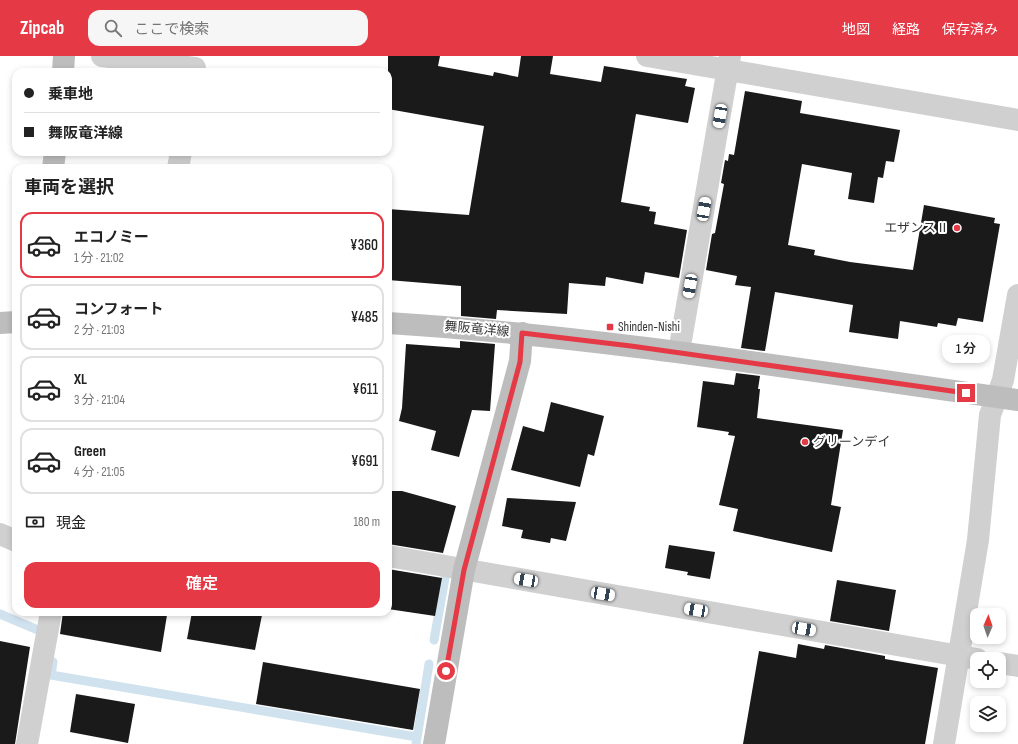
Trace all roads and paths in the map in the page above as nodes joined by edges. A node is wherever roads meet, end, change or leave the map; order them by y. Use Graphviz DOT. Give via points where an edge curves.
graph roads {
  1 [pos="64,56"];
  2 [pos="102,56"];
  3 [pos="647,56"];
  4 [pos="729,63"];
  5 [pos="196,65"];
  6 [pos="63,68"];
  7 [pos="1018,120"];
  8 [pos="1018,295"];
  9 [pos="12,322"];
  10 [pos="0,323"];
  11 [pos="392,323"];
  12 [pos="522,333"];
  13 [pos="679,352"];
  14 [pos="996,397"];
  15 [pos="1018,400"];
  16 [pos="0,534"];
  17 [pos="12,539"];
  18 [pos="392,557"];
  19 [pos="464,570"];
  20 [pos="49,616"];
  21 [pos="968,658"];
  22 [pos="1006,664"];
  23 [pos="1018,666"];
  24 [pos="27,744"];
  25 [pos="434,744"];
  26 [pos="944,744"];
  1 -- 6 [label="main road"];
  2 -- 5 [label="street"];
  3 -- 4 [label="street"];
  4 -- 7 [label="street"];
  4 -- 13 [label="street"];
  8 -- 14 [label="street" via="1003,380"];
  9 -- 10 [label="main road"];
  11 -- 12 [label="main road, 舞阪竜洋線"];
  12 -- 13 [label="main road, 舞阪竜洋線"];
  12 -- 19 [label="main road" via="520,362"];
  13 -- 14 [label="main road, 舞阪竜洋線"];
  14 -- 15 [label="main road, 舞阪竜洋線"];
  14 -- 21 [label="street" via="990,415"];
  16 -- 17 [label="street"];
  18 -- 19 [label="street"];
  19 -- 21 [label="street"];
  19 -- 25 [label="main road"];
  20 -- 24 [label="street"];
  21 -- 26 [label="street"];
  22 -- 23 [label="street"];
}
